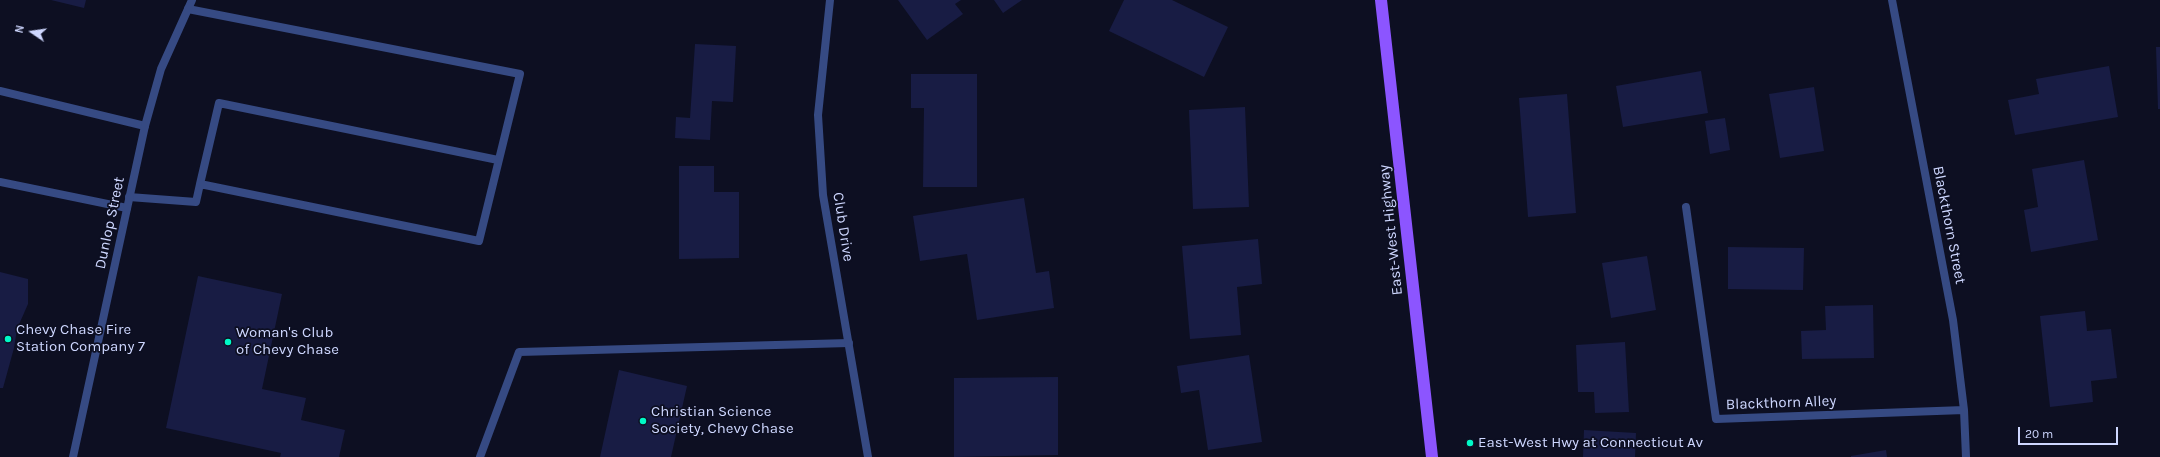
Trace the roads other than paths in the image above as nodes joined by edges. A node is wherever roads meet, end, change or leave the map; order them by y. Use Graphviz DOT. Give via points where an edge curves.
graph roads {
  1 [pos="192,0"];
  2 [pos="830,0"];
  3 [pos="1380,0"];
  4 [pos="1892,0"];
  5 [pos="188,9"];
  6 [pos="0,92"];
  7 [pos="145,126"];
  8 [pos="498,160"];
  9 [pos="0,182"];
  10 [pos="200,184"];
  11 [pos="129,198"];
  12 [pos="1686,207"];
  13 [pos="127,208"];
  14 [pos="849,344"];
  15 [pos="1964,410"];
  16 [pos="73,457"];
  17 [pos="480,457"];
  18 [pos="868,457"];
  19 [pos="1432,457"];
  20 [pos="1966,457"];
  1 -- 5 [label="street, Dunlop Street"];
  2 -- 14 [label="street, Club Drive" via="818,115 823,195"];
  3 -- 19 [label="main road, East-West Highway"];
  4 -- 15 [label="street, Blackthorn Street" via="1954,320"];
  5 -- 7 [label="street, Dunlop Street" via="161,69"];
  5 -- 8 [label="street" via="520,74"];
  6 -- 7 [label="street"];
  7 -- 11 [label="street, Dunlop Street"];
  8 -- 10 [label="street" via="219,103"];
  8 -- 10 [label="street" via="480,241"];
  9 -- 13 [label="street"];
  10 -- 11 [label="street" via="196,202"];
  11 -- 13 [label="street, Dunlop Street"];
  12 -- 15 [label="street, Blackthorn Alley" via="1716,419"];
  13 -- 16 [label="street, Dunlop Street"];
  14 -- 17 [label="street" via="519,352"];
  14 -- 18 [label="street, Club Drive"];
  15 -- 20 [label="street, Blackthorn Street"];
}
